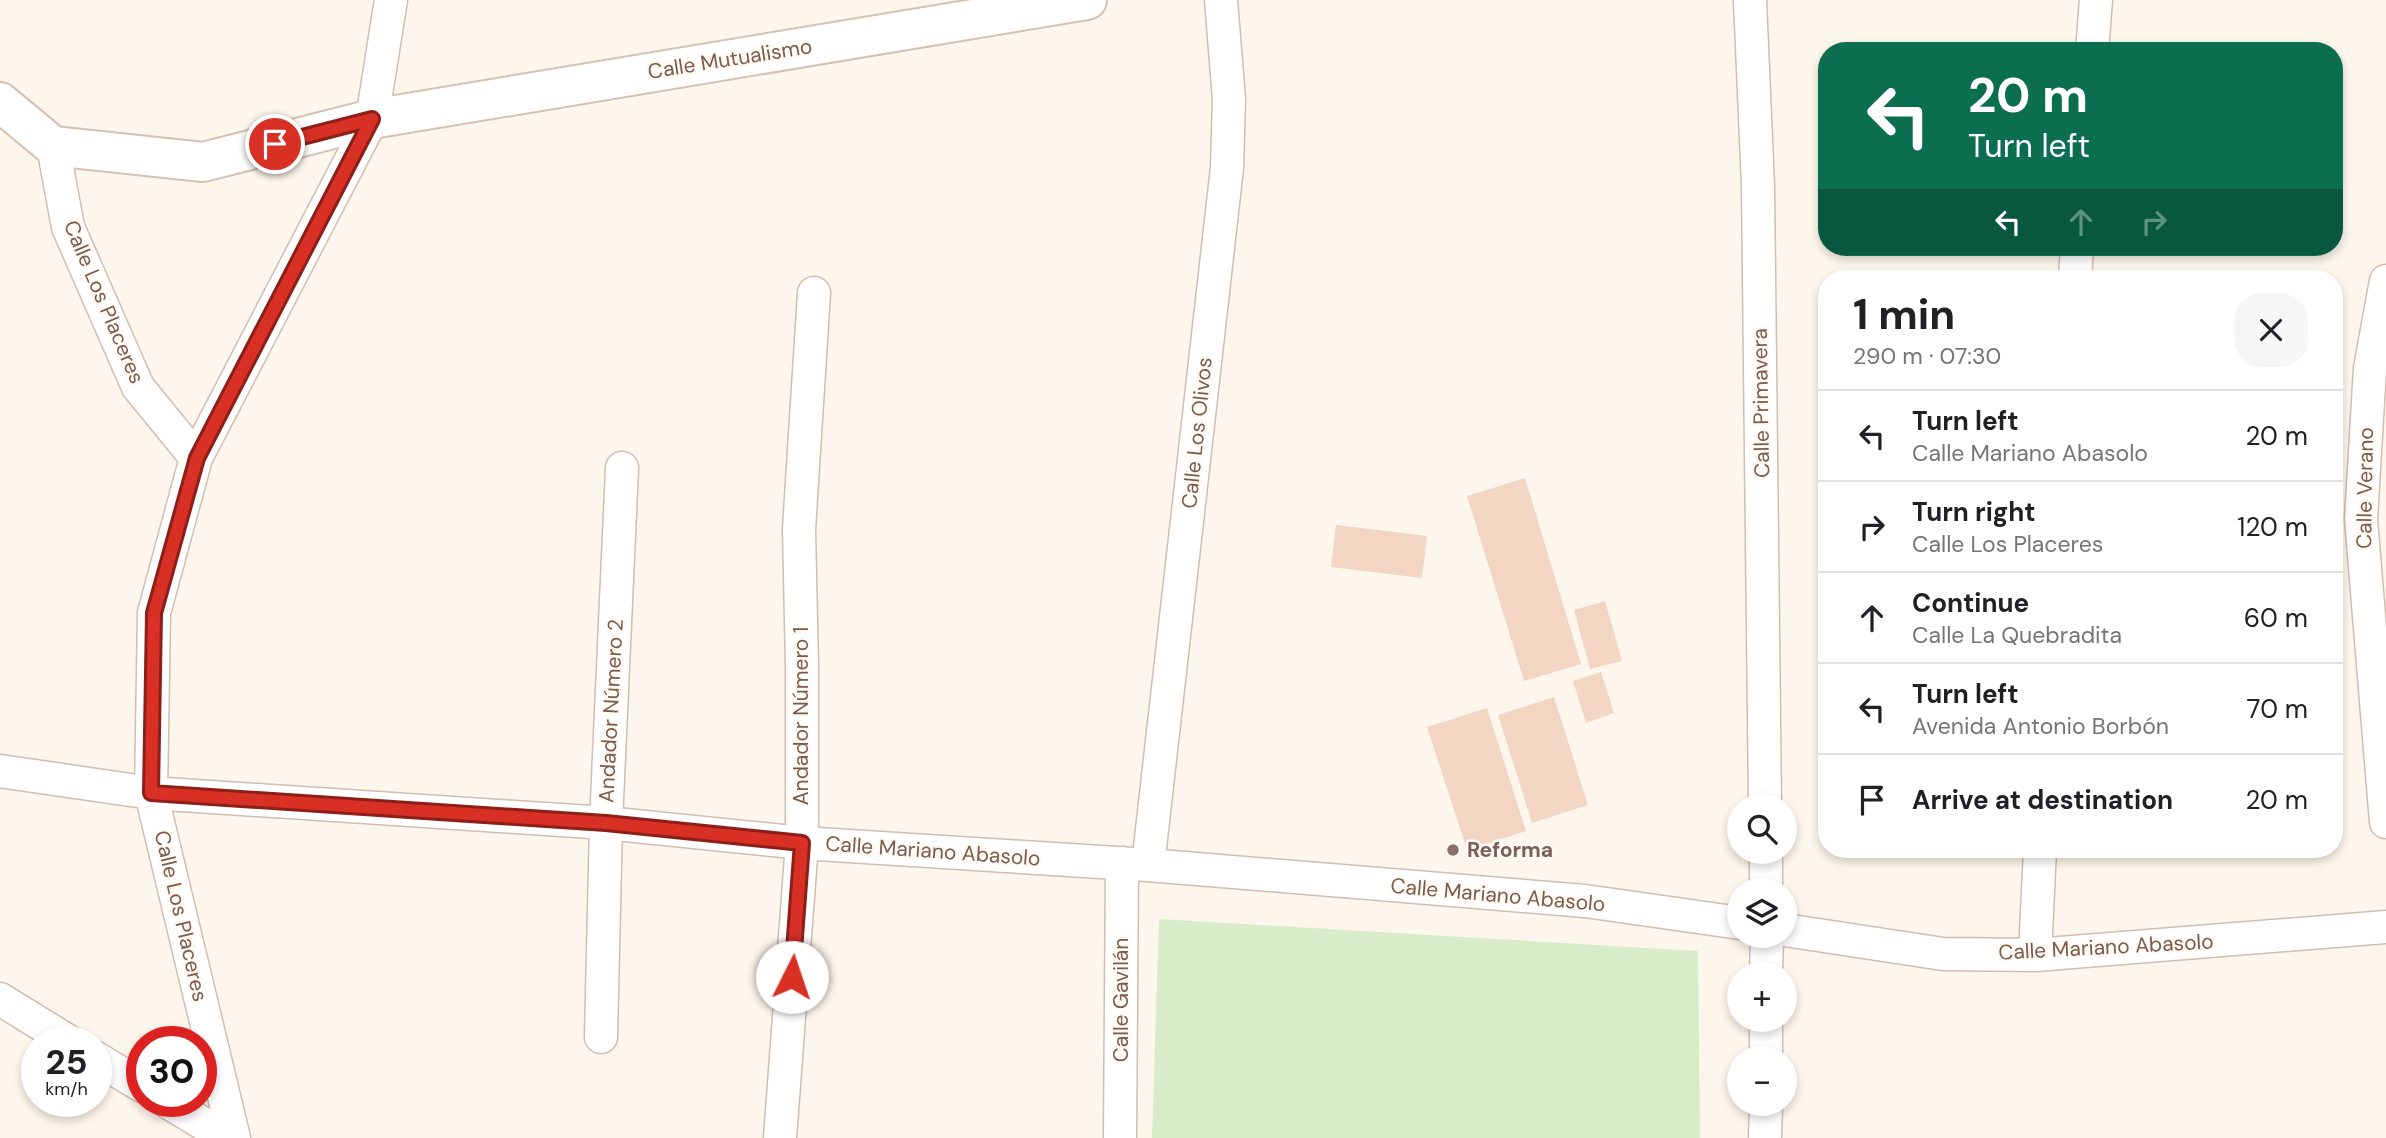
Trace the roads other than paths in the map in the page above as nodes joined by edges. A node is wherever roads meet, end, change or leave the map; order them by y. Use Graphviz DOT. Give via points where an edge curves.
graph roads {
  1 [pos="391,0"];
  2 [pos="1087,0"];
  3 [pos="1221,0"];
  4 [pos="1750,0"];
  5 [pos="2096,0"];
  6 [pos="2093,42"];
  7 [pos="0,102"];
  8 [pos="372,119"];
  9 [pos="53,146"];
  10 [pos="2386,282"];
  11 [pos="814,293"];
  12 [pos="197,458"];
  13 [pos="622,468"];
  14 [pos="0,771"];
  15 [pos="151,793"];
  16 [pos="1765,794"];
  17 [pos="2386,822"];
  18 [pos="606,823"];
  19 [pos="802,843"];
  20 [pos="2040,858"];
  21 [pos="1135,864"];
  22 [pos="1727,921"];
  23 [pos="2386,927"];
  24 [pos="1797,932"];
  25 [pos="2035,955"];
  26 [pos="0,999"];
  27 [pos="44,1026"];
  28 [pos="601,1037"];
  29 [pos="1766,1116"];
  30 [pos="192,1117"];
  31 [pos="227,1138"];
  32 [pos="234,1138"];
  33 [pos="780,1138"];
  34 [pos="1120,1138"];
  35 [pos="1765,1138"];
  1 -- 8 [label="street"];
  2 -- 8 [label="street, Calle Mutualismo"];
  3 -- 21 [label="street, Calle Los Olivos" via="1229,99 1227,168"];
  4 -- 16 [label="street, Calle Primavera" via="1758,186"];
  5 -- 6 [label="street"];
  7 -- 9 [label="street"];
  8 -- 9 [label="street, Calle Mutualismo" via="203,162"];
  8 -- 12 [label="street"];
  9 -- 12 [label="street, Calle Los Placeres" via="68,227 138,387"];
  10 -- 17 [label="street, Calle Verano" via="2370,368 2361,519"];
  11 -- 19 [label="street, Andador Número 1" via="799,529"];
  12 -- 15 [label="street, Calle Los Placeres" via="154,613"];
  13 -- 18 [label="street, Andador Número 2"];
  14 -- 15 [label="street, Calle Mariano Abasolo"];
  15 -- 18 [label="street, Calle Mariano Abasolo"];
  15 -- 32 [label="street, Calle Los Placeres"];
  18 -- 19 [label="street, Calle Mariano Abasolo"];
  18 -- 28 [label="street, Andador Número 2"];
  19 -- 21 [label="street, Calle Mariano Abasolo"];
  19 -- 33 [label="street, Andador Número 1"];
  20 -- 25 [label="street"];
  21 -- 22 [label="street, Calle Mariano Abasolo" via="1585,901"];
  21 -- 34 [label="street, Calle Gavilán"];
  23 -- 25 [label="street, Calle Mariano Abasolo"];
  24 -- 25 [label="street, Calle Mariano Abasolo" via="1943,954"];
  26 -- 27 [label="street"];
  29 -- 35 [label="street"];
  30 -- 31 [label="street"];
}
